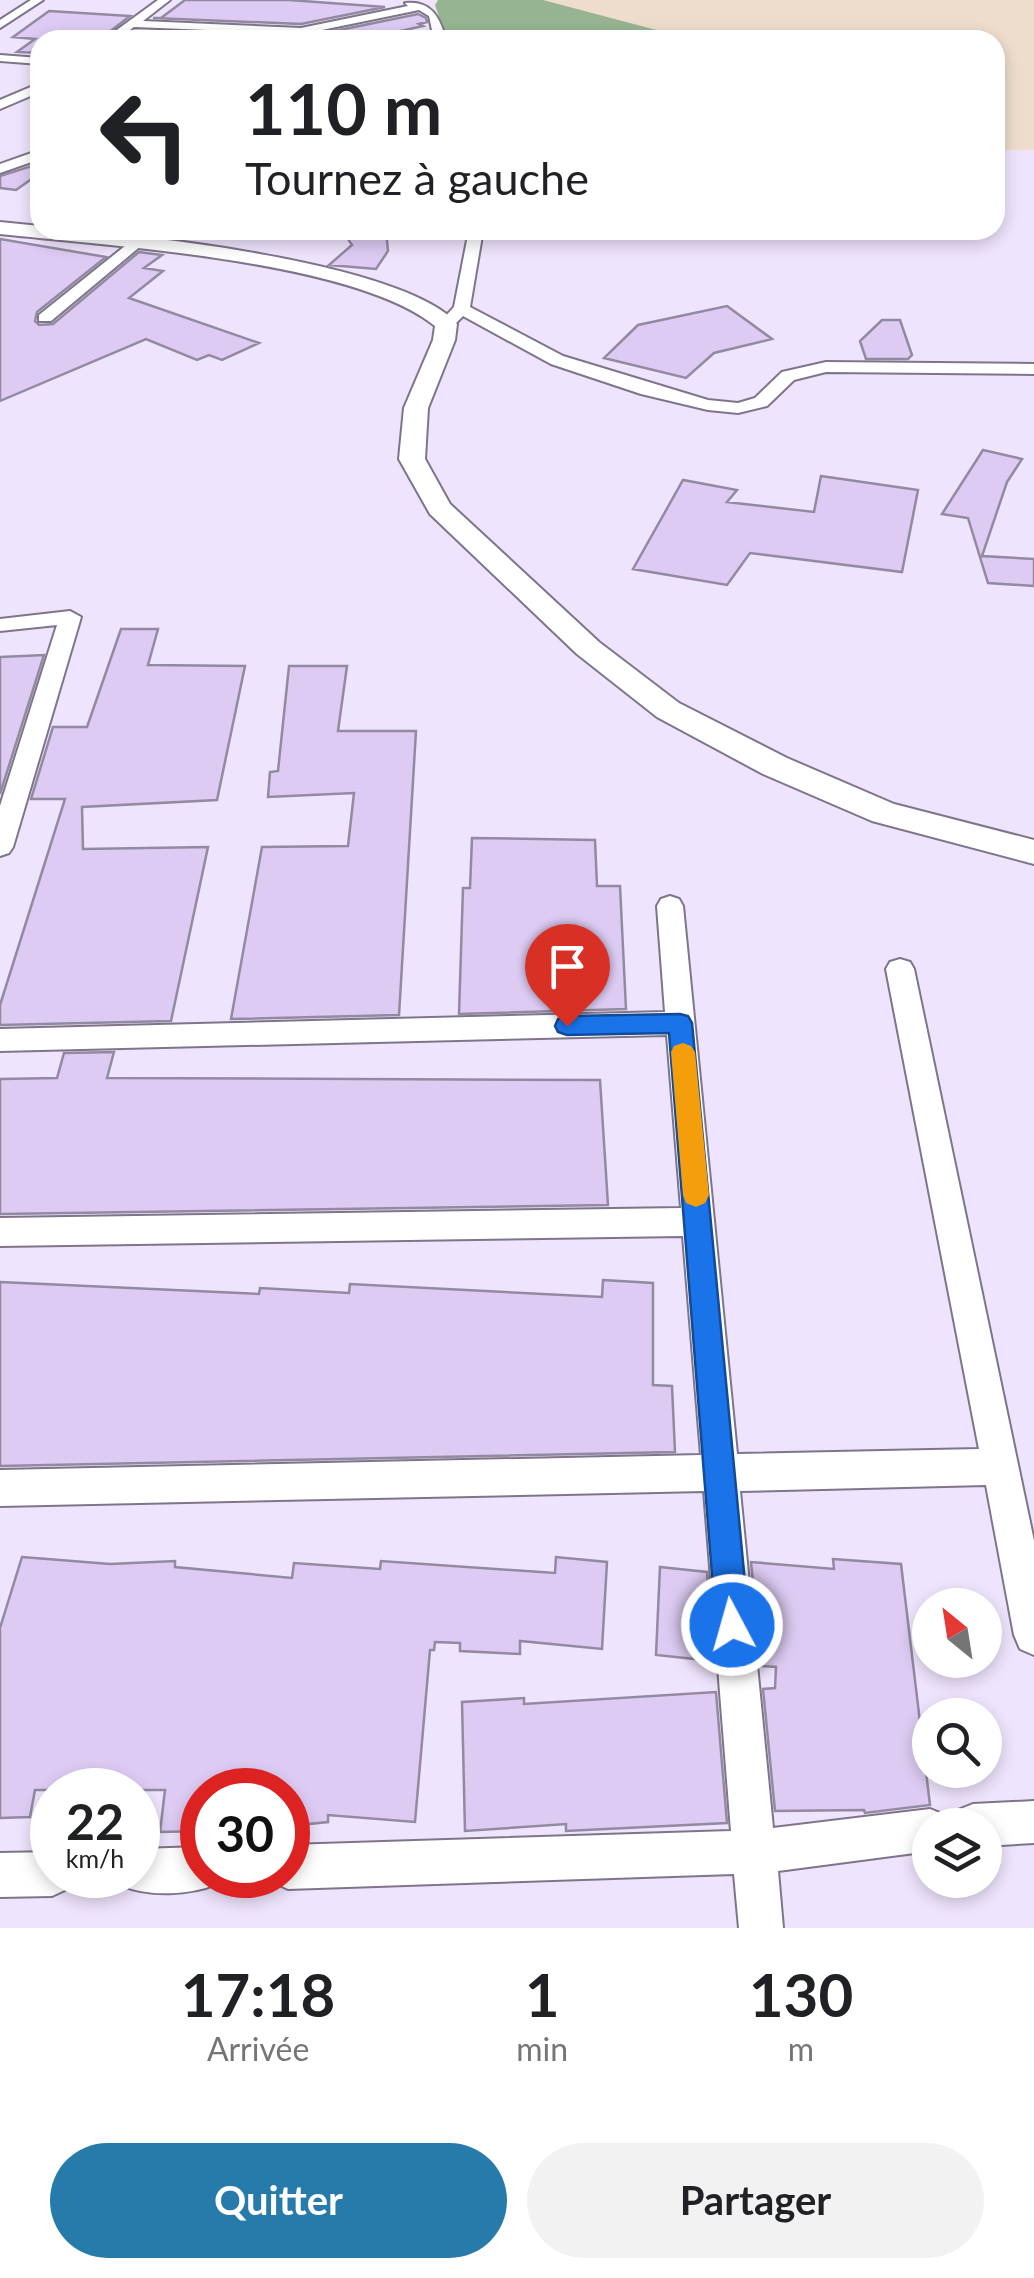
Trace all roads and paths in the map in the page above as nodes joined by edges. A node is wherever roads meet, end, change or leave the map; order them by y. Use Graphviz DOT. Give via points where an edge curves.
graph roads {
  1 [pos="38,0"];
  2 [pos="165,0"];
  3 [pos="370,0"];
  4 [pos="421,6"];
  5 [pos="134,24"];
  6 [pos="0,25"];
  7 [pos="124,30"];
  8 [pos="277,30"];
  9 [pos="306,30"];
  10 [pos="438,30"];
  11 [pos="0,58"];
  12 [pos="30,60"];
  13 [pos="30,92"];
  14 [pos="0,105"];
  15 [pos="30,158"];
  16 [pos="2,168"];
  17 [pos="30,171"];
  18 [pos="0,228"];
  19 [pos="30,232"];
  20 [pos="96,240"];
  21 [pos="473,240"];
  22 [pos="136,245"];
  23 [pos="454,316"];
  24 [pos="45,318"];
  25 [pos="1034,369"];
  26 [pos="0,625"];
  27 [pos="0,847"];
  28 [pos="1034,852"];
  29 [pos="670,906"];
  30 [pos="900,969"];
  31 [pos="680,1023"];
  32 [pos="0,1040"];
  33 [pos="698,1222"];
  34 [pos="0,1232"];
  35 [pos="1000,1467"];
  36 [pos="718,1473"];
  37 [pos="0,1488"];
  38 [pos="1034,1635"];
  39 [pos="1034,1822"];
  40 [pos="1002,1824"];
  41 [pos="912,1832"];
  42 [pos="754,1852"];
  43 [pos="310,1866"];
  44 [pos="30,1875"];
  45 [pos="0,1876"];
  46 [pos="760,1928"];
  1 -- 6 [label="street"];
  2 -- 5 [label="street"];
  3 -- 4 [label="street"];
  4 -- 9 [label="street"];
  4 -- 10 [label="street" via="434,15"];
  5 -- 7 [label="street"];
  5 -- 8 [label="street"];
  11 -- 12 [label="street"];
  13 -- 14 [label="street"];
  15 -- 16 [label="street"];
  16 -- 17 [label="street"];
  18 -- 19 [label="street"];
  20 -- 22 [label="street"];
  21 -- 23 [label="street"];
  22 -- 23 [label="street" via="320,273 396,292"];
  22 -- 24 [label="street"];
  23 -- 25 [label="street" via="647,390 738,408 761,402 788,376 826,367"];
  23 -- 28 [label="street" via="416,408 412,459 440,508 588,648 668,710 775,766 884,813"];
  26 -- 27 [label="street" via="70,617"];
  29 -- 31 [label="street"];
  30 -- 35 [label="street"];
  31 -- 32 [label="street"];
  31 -- 33 [label="street"];
  33 -- 34 [label="street"];
  33 -- 36 [label="street"];
  35 -- 36 [label="street"];
  35 -- 38 [label="street"];
  36 -- 37 [label="street"];
  36 -- 42 [label="street"];
  39 -- 40 [label="street"];
  41 -- 42 [label="street"];
  42 -- 43 [label="street"];
  42 -- 46 [label="street"];
  44 -- 45 [label="street"];
}
